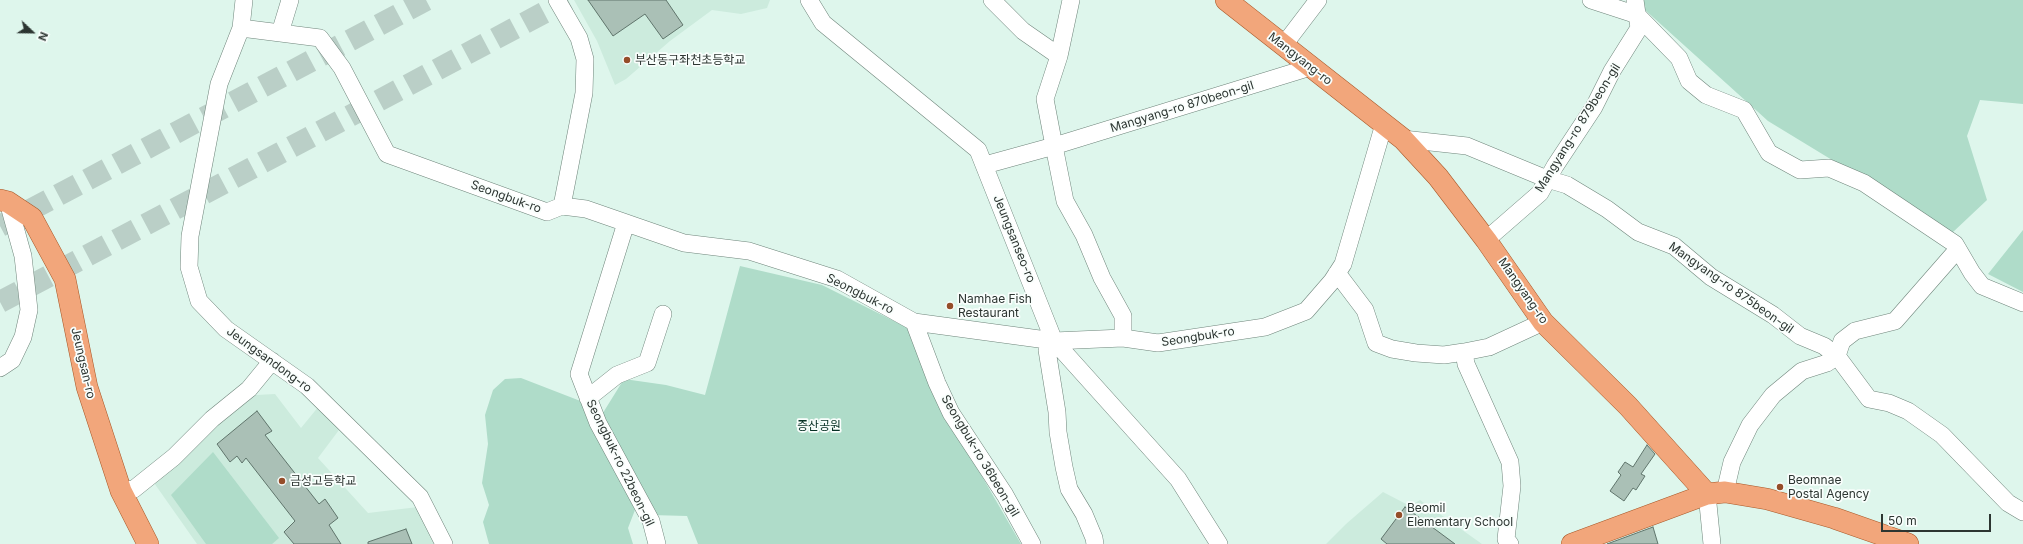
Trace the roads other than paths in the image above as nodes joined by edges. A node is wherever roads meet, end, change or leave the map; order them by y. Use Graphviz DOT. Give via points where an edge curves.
graph roads {
  1 [pos="244,0"];
  2 [pos="290,0"];
  3 [pos="556,0"];
  4 [pos="809,0"];
  5 [pos="992,0"];
  6 [pos="1071,0"];
  7 [pos="1226,0"];
  8 [pos="1318,0"];
  9 [pos="1591,0"];
  10 [pos="1636,8"];
  11 [pos="241,28"];
  12 [pos="280,33"];
  13 [pos="1283,46"];
  14 [pos="1058,56"];
  15 [pos="1310,67"];
  16 [pos="1384,124"];
  17 [pos="1403,139"];
  18 [pos="1054,146"];
  19 [pos="984,165"];
  20 [pos="1547,179"];
  21 [pos="4,201"];
  22 [pos="562,206"];
  23 [pos="626,223"];
  24 [pos="1486,240"];
  25 [pos="1958,249"];
  26 [pos="1337,274"];
  27 [pos="2023,303"];
  28 [pos="663,314"];
  29 [pos="914,322"];
  30 [pos="1543,322"];
  31 [pos="1122,338"];
  32 [pos="1054,341"];
  33 [pos="1464,352"];
  34 [pos="1837,356"];
  35 [pos="272,361"];
  36 [pos="0,368"];
  37 [pos="588,398"];
  38 [pos="121,492"];
  39 [pos="1716,493"];
  40 [pos="2023,512"];
  41 [pos="1209,526"];
  42 [pos="1578,543"];
  43 [pos="148,544"];
  44 [pos="444,544"];
  45 [pos="657,544"];
  46 [pos="1032,544"];
  47 [pos="1095,544"];
  48 [pos="1209,544"];
  49 [pos="1219,544"];
  50 [pos="1510,544"];
  51 [pos="1712,544"];
  52 [pos="1908,544"];
  1 -- 11 [label="street, Jeungsandong-ro"];
  2 -- 12 [label="street"];
  3 -- 22 [label="street" via="579,38 585,59 584,93"];
  4 -- 19 [label="street, Jeungsanseo-ro" via="823,23 978,150"];
  5 -- 14 [label="street" via="1023,31"];
  6 -- 14 [label="street"];
  7 -- 13 [label="main road, Mangyang-ro"];
  8 -- 13 [label="street"];
  9 -- 10 [label="street"];
  10 -- 20 [label="street, Mangyang-ro 879beon-gil" via="1639,28 1612,71 1594,107"];
  10 -- 25 [label="street" via="1679,58 1689,81 1706,95 1744,110 1769,153 1800,170 1829,168 1864,183 1955,244"];
  11 -- 12 [label="street, Seongbuk-ro"];
  11 -- 35 [label="street, Jeungsandong-ro" via="219,84 190,236 189,267 199,301 226,329"];
  12 -- 22 [label="street, Seongbuk-ro" via="320,38 342,68 387,154 547,212"];
  13 -- 15 [label="main road, Mangyang-ro"];
  14 -- 18 [label="street" via="1045,99"];
  15 -- 16 [label="main road, Mangyang-ro"];
  15 -- 18 [label="street, Mangyang-ro 870beon-gil"];
  16 -- 17 [label="main road, Mangyang-ro"];
  16 -- 26 [label="street, Seongbuk-ro" via="1343,264"];
  17 -- 20 [label="street, Mangyang-ro 875beon-gil" via="1467,146"];
  17 -- 24 [label="main road, Mangyang-ro" via="1438,177"];
  18 -- 19 [label="street, Mangyang-ro 870beon-gil"];
  18 -- 31 [label="street" via="1065,202 1123,316"];
  19 -- 32 [label="street, Jeungsanseo-ro"];
  20 -- 24 [label="street, Mangyang-ro 879beon-gil" via="1540,193"];
  20 -- 34 [label="street, Mangyang-ro 875beon-gil" via="1567,185 1607,209 1638,232 1674,246 1711,277 1773,315 1800,336 1824,346"];
  21 -- 36 [label="street" via="23,256 29,310 23,337 15,354 12,360"];
  21 -- 38 [label="main road, Jeungsan-ro" via="32,218 65,279 87,387"];
  22 -- 23 [label="street, Seongbuk-ro" via="586,209"];
  23 -- 29 [label="street, Seongbuk-ro" via="684,243 749,252 837,279"];
  23 -- 37 [label="street, Seongbuk-ro 22beon-gil" via="579,374"];
  24 -- 30 [label="main road, Mangyang-ro"];
  25 -- 27 [label="street" via="1982,286"];
  25 -- 34 [label="street" via="1895,321 1855,331 1842,341"];
  26 -- 31 [label="street, Seongbuk-ro" via="1306,311 1264,327 1158,343"];
  26 -- 33 [label="street" via="1364,310 1376,343 1416,353 1444,355"];
  28 -- 37 [label="street" via="647,363 617,374"];
  29 -- 32 [label="street, Seongbuk-ro"];
  29 -- 46 [label="street, Seongbuk-ro 36beon-gil" via="951,413 1005,495"];
  30 -- 33 [label="street" via="1489,347"];
  30 -- 39 [label="main road, Mangyang-ro"];
  31 -- 32 [label="street, Seongbuk-ro"];
  32 -- 41 [label="street, Jeungsanseo-ro" via="1178,479"];
  32 -- 47 [label="street" via="1047,350 1064,467 1069,489 1084,514"];
  33 -- 50 [label="street" via="1466,364 1510,462 1512,486 1506,539"];
  34 -- 39 [label="street" via="1826,363 1802,371 1773,395 1750,425"];
  34 -- 40 [label="street, Mangyang-ro 875beon-gil" via="1869,399 1889,403 1908,411 1942,436 2008,503"];
  35 -- 38 [label="street" via="249,389 212,418 174,457 134,489"];
  35 -- 44 [label="street, Jeungsandong-ro" via="307,386 420,497"];
  37 -- 45 [label="street, Seongbuk-ro 22beon-gil" via="598,423 651,521"];
  38 -- 43 [label="main road, Jeungsan-ro"];
  39 -- 42 [label="main road"];
  39 -- 51 [label="street"];
  39 -- 52 [label="main road" via="1766,499 1834,518"];
  41 -- 48 [label="street"];
  41 -- 49 [label="street, Jeungsanseo-ro"];
}
